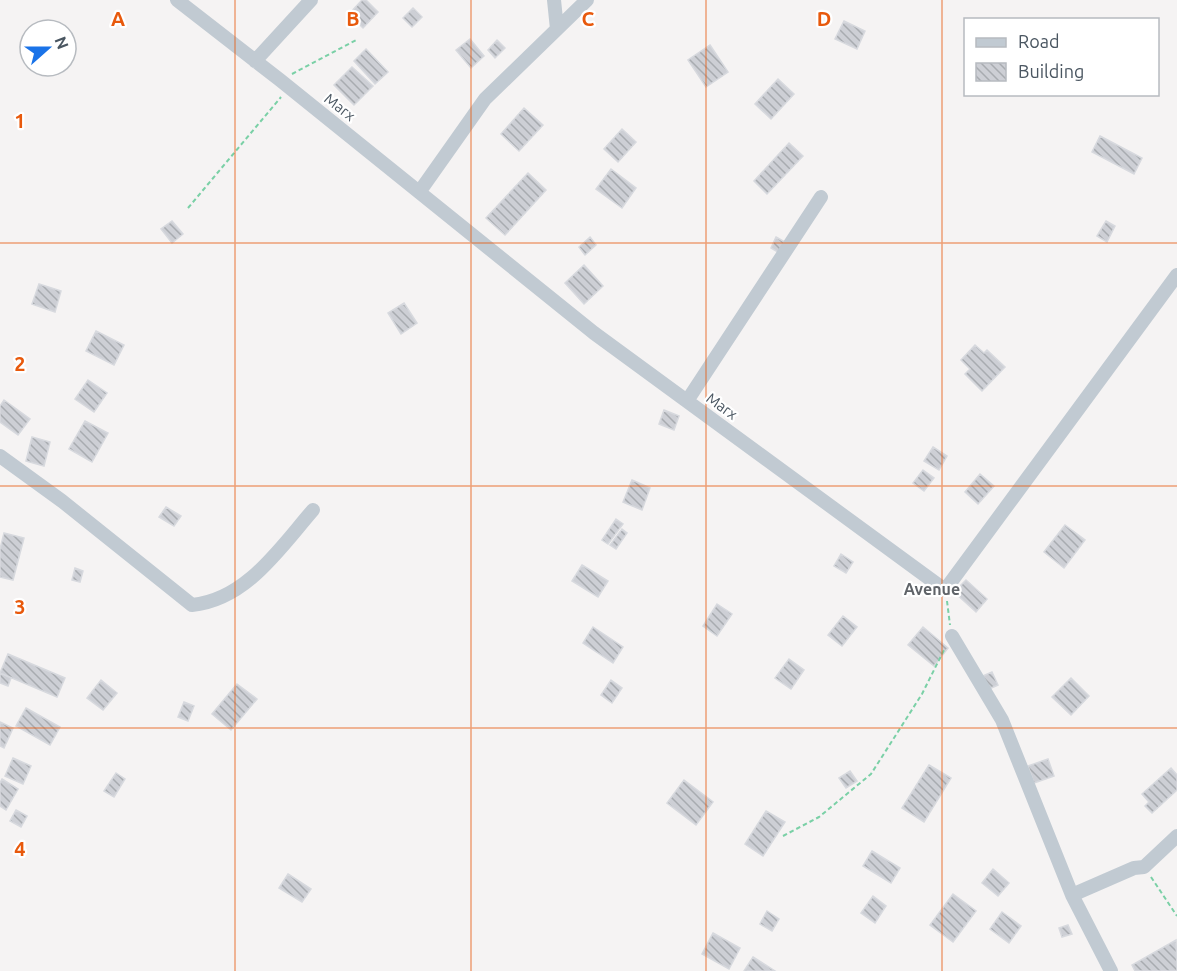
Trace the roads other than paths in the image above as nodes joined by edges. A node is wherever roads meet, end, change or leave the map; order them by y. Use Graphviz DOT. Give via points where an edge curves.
graph roads {
  1 [pos="177,0"];
  2 [pos="311,0"];
  3 [pos="554,0"];
  4 [pos="587,0"];
  5 [pos="557,29"];
  6 [pos="255,61"];
  7 [pos="420,191"];
  8 [pos="821,197"];
  9 [pos="1177,275"];
  10 [pos="687,401"];
  11 [pos="0,456"];
  12 [pos="313,510"];
  13 [pos="952,636"];
  14 [pos="1177,836"];
  15 [pos="1072,895"];
  16 [pos="1111,971"];
  1 -- 6 [label="street, Marx"];
  2 -- 6 [label="street"];
  3 -- 5 [label="street"];
  4 -- 5 [label="street"];
  5 -- 7 [label="street" via="485,99"];
  6 -- 7 [label="street, Marx"];
  7 -- 10 [label="street, Marx" via="594,333"];
  8 -- 10 [label="street"];
  9 -- 10 [label="street, Marx" via="945,590"];
  11 -- 12 [label="street" via="192,605 209,604 252,580"];
  13 -- 15 [label="street" via="1002,720"];
  14 -- 15 [label="street" via="1144,867"];
  15 -- 16 [label="street"];
}
